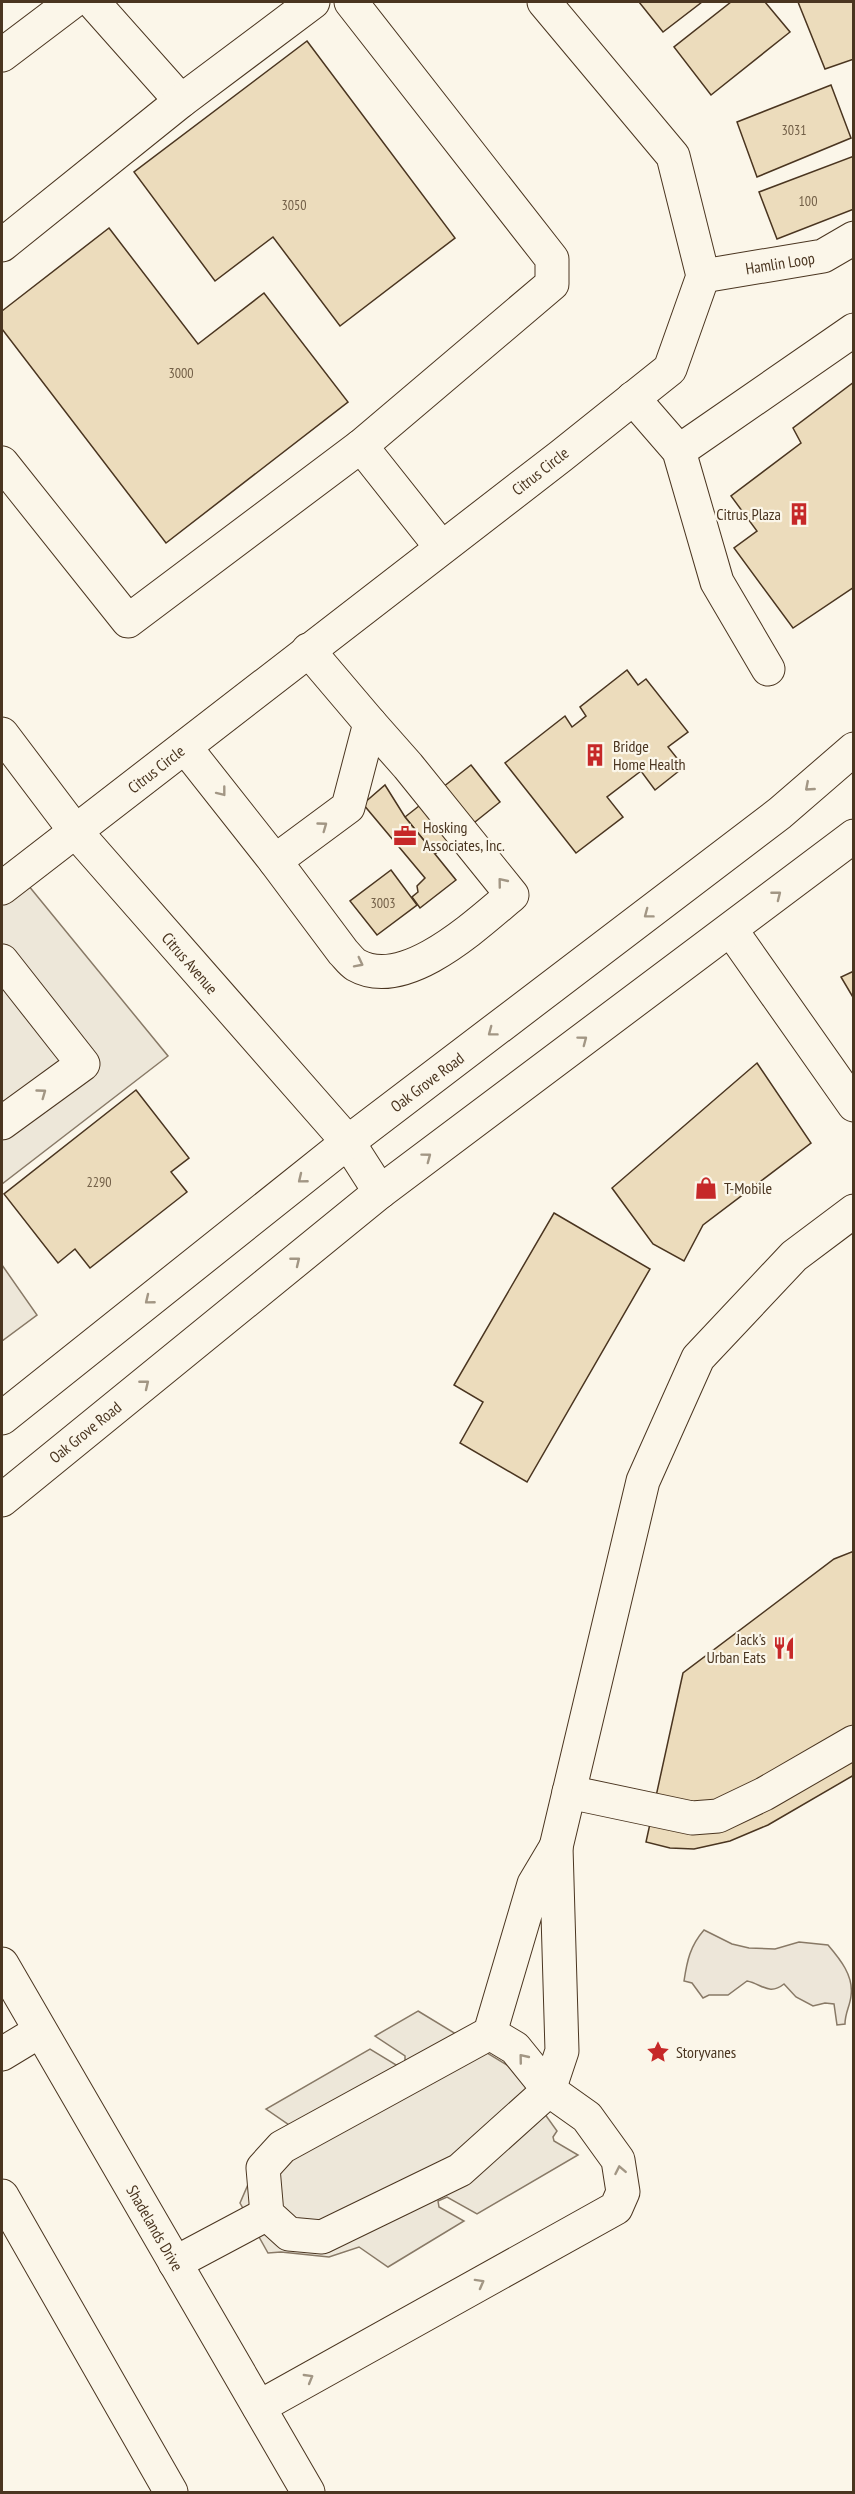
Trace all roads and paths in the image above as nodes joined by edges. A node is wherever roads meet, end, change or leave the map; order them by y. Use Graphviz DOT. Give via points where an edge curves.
graph roads {
  1 [pos="72,2"];
  2 [pos="93,2"];
  3 [pos="313,2"];
  4 [pos="351,2"];
  5 [pos="544,2"];
  6 [pos="2,55"];
  7 [pos="181,101"];
  8 [pos="854,238"];
  9 [pos="2,245"];
  10 [pos="703,276"];
  11 [pos="854,330"];
  12 [pos="633,398"];
  13 [pos="361,446"];
  14 [pos="679,451"];
  15 [pos="2,463"];
  16 [pos="441,548"];
  17 [pos="308,650"];
  18 [pos="768,669"];
  19 [pos="370,723"];
  20 [pos="2,734"];
  21 [pos="185,747"];
  22 [pos="854,749"];
  23 [pos="76,832"];
  24 [pos="854,836"];
  25 [pos="275,861"];
  26 [pos="2,888"];
  27 [pos="730,930"];
  28 [pos="2,961"];
  29 [pos="854,1105"];
  30 [pos="2,1123"];
  31 [pos="348,1142"];
  32 [pos="380,1192"];
  33 [pos="854,1212"];
  34 [pos="2,1418"];
  35 [pos="2,1500"];
  36 [pos="854,1742"];
  37 [pos="569,1792"];
  38 [pos="556,1847"];
  39 [pos="2,1964"];
  40 [pos="40,2031"];
  41 [pos="490,2033"];
  42 [pos="2,2054"];
  43 [pos="549,2090"];
  44 [pos="2,2196"];
  45 [pos="267,2214"];
  46 [pos="175,2263"];
  47 [pos="259,2407"];
  48 [pos="171,2493"];
  49 [pos="308,2493"];
  1 -- 6 [label="street"];
  2 -- 7 [label="street"];
  3 -- 7 [label="street"];
  4 -- 13 [label="street" via="552,259 552,284"];
  5 -- 10 [label="street" via="673,156"];
  7 -- 9 [label="street"];
  8 -- 10 [label="street, Hamlin Loop" via="823,256"];
  10 -- 12 [label="street, Citrus Circle" via="669,369"];
  11 -- 14 [label="street"];
  12 -- 14 [label="street"];
  12 -- 16 [label="street, Citrus Circle"];
  13 -- 15 [label="street" via="128,621"];
  13 -- 16 [label="street"];
  14 -- 18 [label="street" via="717,582"];
  16 -- 17 [label="street, Citrus Circle"];
  17 -- 19 [label="street"];
  17 -- 21 [label="street, Citrus Circle"];
  25 -- 19 [label="street, one-way" via="348,807"];
  25 -- 19 [label="street, one-way" via="343,952 356,964 376,970 405,969 423,962 512,895"];
  20 -- 23 [label="street, Citrus Avenue"];
  21 -- 23 [label="street, Citrus Circle"];
  21 -- 25 [label="street, one-way"];
  22 -- 31 [label="street, Oak Grove Road, one-way" via="780,813"];
  23 -- 26 [label="street, Citrus Circle"];
  23 -- 31 [label="street, Citrus Avenue"];
  27 -- 24 [label="street, Oak Grove Road, one-way"];
  27 -- 29 [label="street"];
  32 -- 27 [label="street, Oak Grove Road, one-way"];
  30 -- 28 [label="street, one-way" via="83,1064"];
  31 -- 32 [label="street, Citrus Avenue"];
  31 -- 34 [label="street, Oak Grove Road, one-way"];
  35 -- 32 [label="street, Oak Grove Road, one-way"];
  33 -- 37 [label="street" via="794,1256 698,1358 643,1481"];
  36 -- 37 [label="street" via="718,1816 692,1818"];
  37 -- 38 [label="street"];
  38 -- 41 [label="street" via="534,1884"];
  38 -- 43 [label="street" via="562,2051"];
  39 -- 40 [label="street, Shadelands Drive"];
  40 -- 42 [label="street"];
  40 -- 46 [label="street, Shadelands Drive"];
  43 -- 41 [label="street, one-way" via="515,2048"];
  41 -- 45 [label="street" via="282,2147 263,2168"];
  43 -- 45 [label="street" via="460,2170 322,2237 289,2234"];
  47 -- 43 [label="street, one-way" via="616,2208 623,2192 618,2160 587,2117"];
  44 -- 48 [label="street"];
  45 -- 46 [label="street"];
  46 -- 47 [label="street, Shadelands Drive"];
  47 -- 49 [label="street, Shadelands Drive"];
}
